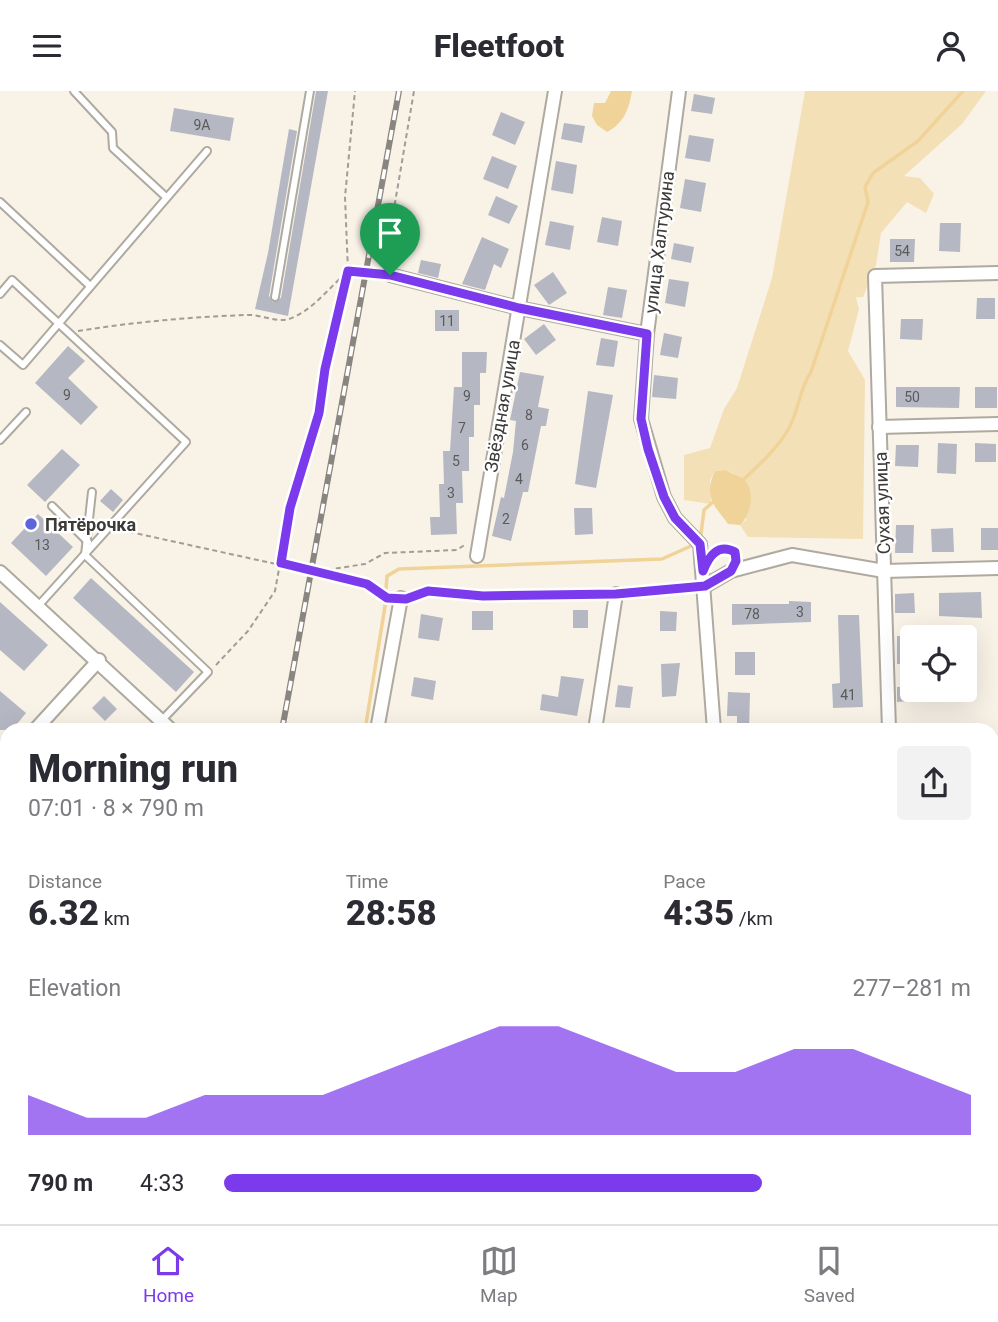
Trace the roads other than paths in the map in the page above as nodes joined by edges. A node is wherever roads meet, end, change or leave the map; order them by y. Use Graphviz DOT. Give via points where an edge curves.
graph roads {
  1 [pos="74,91"];
  2 [pos="310,91"];
  3 [pos="555,91"];
  4 [pos="679,91"];
  5 [pos="207,151"];
  6 [pos="166,197"];
  7 [pos="0,202"];
  8 [pos="998,273"];
  9 [pos="390,275"];
  10 [pos="89,285"];
  11 [pos="0,294"];
  12 [pos="275,297"];
  13 [pos="519,308"];
  14 [pos="59,321"];
  15 [pos="647,334"];
  16 [pos="0,345"];
  17 [pos="26,412"];
  18 [pos="998,424"];
  19 [pos="879,427"];
  20 [pos="0,440"];
  21 [pos="92,492"];
  22 [pos="51,506"];
  23 [pos="88,542"];
  24 [pos="85,555"];
  25 [pos="477,556"];
  26 [pos="998,568"];
  27 [pos="703,571"];
  28 [pos="731,571"];
  29 [pos="884,571"];
  30 [pos="0,572"];
  31 [pos="705,586"];
  32 [pos="616,594"];
  33 [pos="401,598"];
  34 [pos="39,605"];
  35 [pos="99,660"];
  36 [pos="41,723"];
  37 [pos="165,723"];
  38 [pos="169,723"];
  39 [pos="378,723"];
  40 [pos="596,723"];
  41 [pos="713,723"];
  42 [pos="889,723"];
  1 -- 6 [label="lane" via="112,132 113,148"];
  2 -- 12 [label="lane"];
  3 -- 13 [label="street, Звёздная улица"];
  4 -- 15 [label="street, улица Халтурина"];
  5 -- 6 [label="lane"];
  6 -- 10 [label="lane"];
  7 -- 10 [label="lane"];
  8 -- 19 [label="street, Сухая улица" via="874,276"];
  9 -- 13 [label="street"];
  10 -- 14 [label="lane"];
  11 -- 14 [label="lane" via="12,280"];
  13 -- 15 [label="street"];
  13 -- 25 [label="street, Звёздная улица"];
  14 -- 16 [label="lane" via="23,365"];
  14 -- 24 [label="lane" via="186,442"];
  15 -- 27 [label="street, улица Халтурина" via="641,419 648,449 675,518 700,544"];
  17 -- 20 [label="lane"];
  18 -- 19 [label="street"];
  19 -- 29 [label="street, Сухая улица"];
  21 -- 23 [label="lane"];
  22 -- 23 [label="lane"];
  23 -- 24 [label="lane"];
  24 -- 34 [label="lane"];
  24 -- 38 [label="lane" via="208,672"];
  26 -- 29 [label="street"];
  27 -- 28 [label="lane" via="717,550 728,548 735,552"];
  27 -- 31 [label="street, улица Халтурина"];
  28 -- 29 [label="street" via="792,555"];
  28 -- 31 [label="street"];
  29 -- 42 [label="street, Сухая улица"];
  30 -- 34 [label="street"];
  31 -- 41 [label="street, улица Халтурина"];
  32 -- 40 [label="street"];
  33 -- 39 [label="street"];
  34 -- 35 [label="street"];
  35 -- 36 [label="street"];
  35 -- 37 [label="street"];
}
